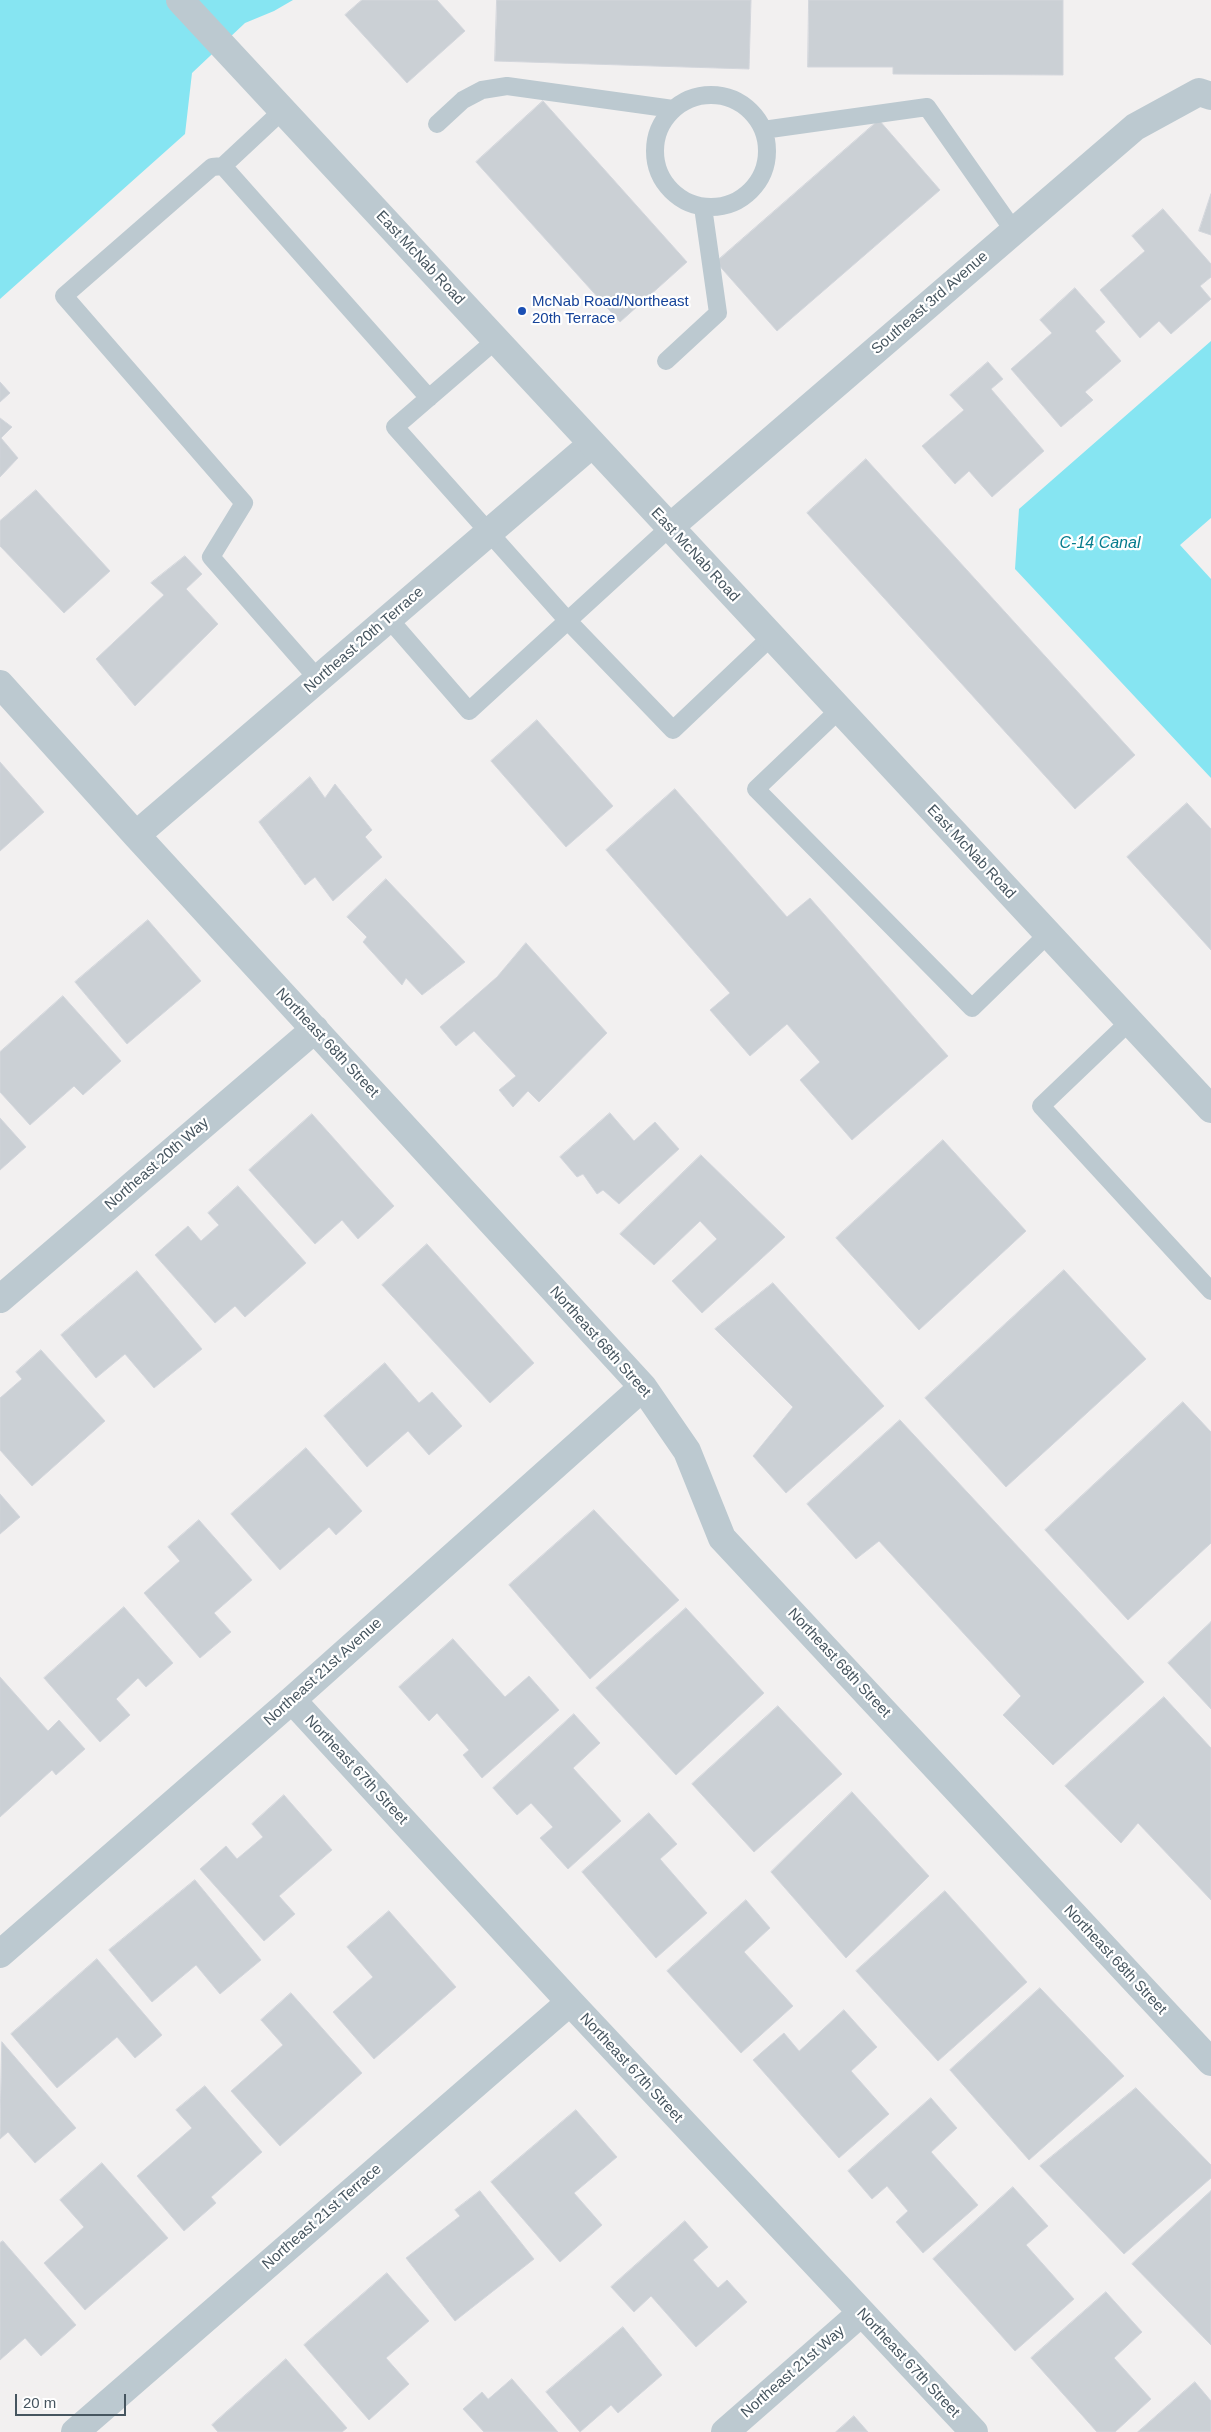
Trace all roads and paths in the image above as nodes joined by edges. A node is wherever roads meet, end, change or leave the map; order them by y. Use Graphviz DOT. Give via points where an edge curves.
graph roads {
  1 [pos="180,0"];
  2 [pos="1205,94"];
  3 [pos="673,109"];
  4 [pos="283,110"];
  5 [pos="437,124"];
  6 [pos="763,130"];
  7 [pos="223,166"];
  8 [pos="703,207"];
  9 [pos="1014,230"];
  10 [pos="496,340"];
  11 [pos="666,360"];
  12 [pos="429,398"];
  13 [pos="592,444"];
  14 [pos="669,528"];
  15 [pos="490,532"];
  16 [pos="389,619"];
  17 [pos="568,620"];
  18 [pos="771,637"];
  19 [pos="318,679"];
  20 [pos="0,684"];
  21 [pos="839,710"];
  22 [pos="136,835"];
  23 [pos="1048,934"];
  24 [pos="1129,1022"];
  25 [pos="315,1029"];
  26 [pos="1211,1109"];
  27 [pos="1211,1290"];
  28 [pos="0,1299"];
  29 [pos="643,1386"];
  30 [pos="292,1700"];
  31 [pos="0,1954"];
  32 [pos="570,2002"];
  33 [pos="1211,2062"];
  34 [pos="861,2313"];
  35 [pos="75,2432"];
  36 [pos="725,2432"];
  37 [pos="974,2432"];
  1 -- 4 [label="street, East McNab Road"];
  2 -- 9 [label="street, Southeast 3rd Avenue" via="1135,127"];
  3 -- 5 [label="lane" via="507,86 482,90 463,100"];
  3 -- 6 [label="lane" via="688,99 705,95 723,96 740,102 754,115"];
  3 -- 8 [label="lane" via="655,140 660,176 670,190 685,201"];
  4 -- 7 [label="lane"];
  4 -- 10 [label="street, East McNab Road"];
  6 -- 8 [label="lane" via="767,149 765,168 755,186 741,199 723,206"];
  6 -- 9 [label="lane" via="927,107"];
  7 -- 12 [label="lane"];
  7 -- 19 [label="lane" via="212,167 64,296 244,503 211,557"];
  8 -- 11 [label="lane" via="718,313"];
  9 -- 14 [label="street, Southeast 3rd Avenue"];
  10 -- 12 [label="lane"];
  10 -- 13 [label="street, East McNab Road"];
  12 -- 15 [label="lane" via="396,427"];
  13 -- 14 [label="street, East McNab Road"];
  13 -- 15 [label="street, Northeast 20th Terrace"];
  14 -- 17 [label="lane"];
  14 -- 18 [label="street, East McNab Road"];
  15 -- 16 [label="street, Northeast 20th Terrace"];
  15 -- 17 [label="lane"];
  16 -- 17 [label="lane" via="469,711"];
  16 -- 19 [label="street, Northeast 20th Terrace"];
  17 -- 18 [label="lane" via="673,730"];
  18 -- 21 [label="street, East McNab Road"];
  19 -- 22 [label="street, Northeast 20th Terrace"];
  20 -- 22 [label="street, Northeast 68th Street"];
  21 -- 23 [label="street, East McNab Road"];
  21 -- 23 [label="lane" via="756,789 972,1008"];
  22 -- 25 [label="street, Northeast 68th Street"];
  23 -- 24 [label="street, East McNab Road"];
  24 -- 26 [label="street, East McNab Road"];
  24 -- 27 [label="lane" via="1041,1106"];
  25 -- 28 [label="street, Northeast 20th Way"];
  25 -- 29 [label="street, Northeast 68th Street"];
  29 -- 30 [label="street, Northeast 21st Avenue"];
  29 -- 33 [label="street, Northeast 68th Street" via="687,1452 722,1538"];
  30 -- 31 [label="street, Northeast 21st Avenue"];
  30 -- 32 [label="street, Northeast 67th Street"];
  32 -- 34 [label="street, Northeast 67th Street"];
  32 -- 35 [label="street, Northeast 21st Terrace"];
  34 -- 36 [label="street, Northeast 21st Way"];
  34 -- 37 [label="street, Northeast 67th Street"];
}
